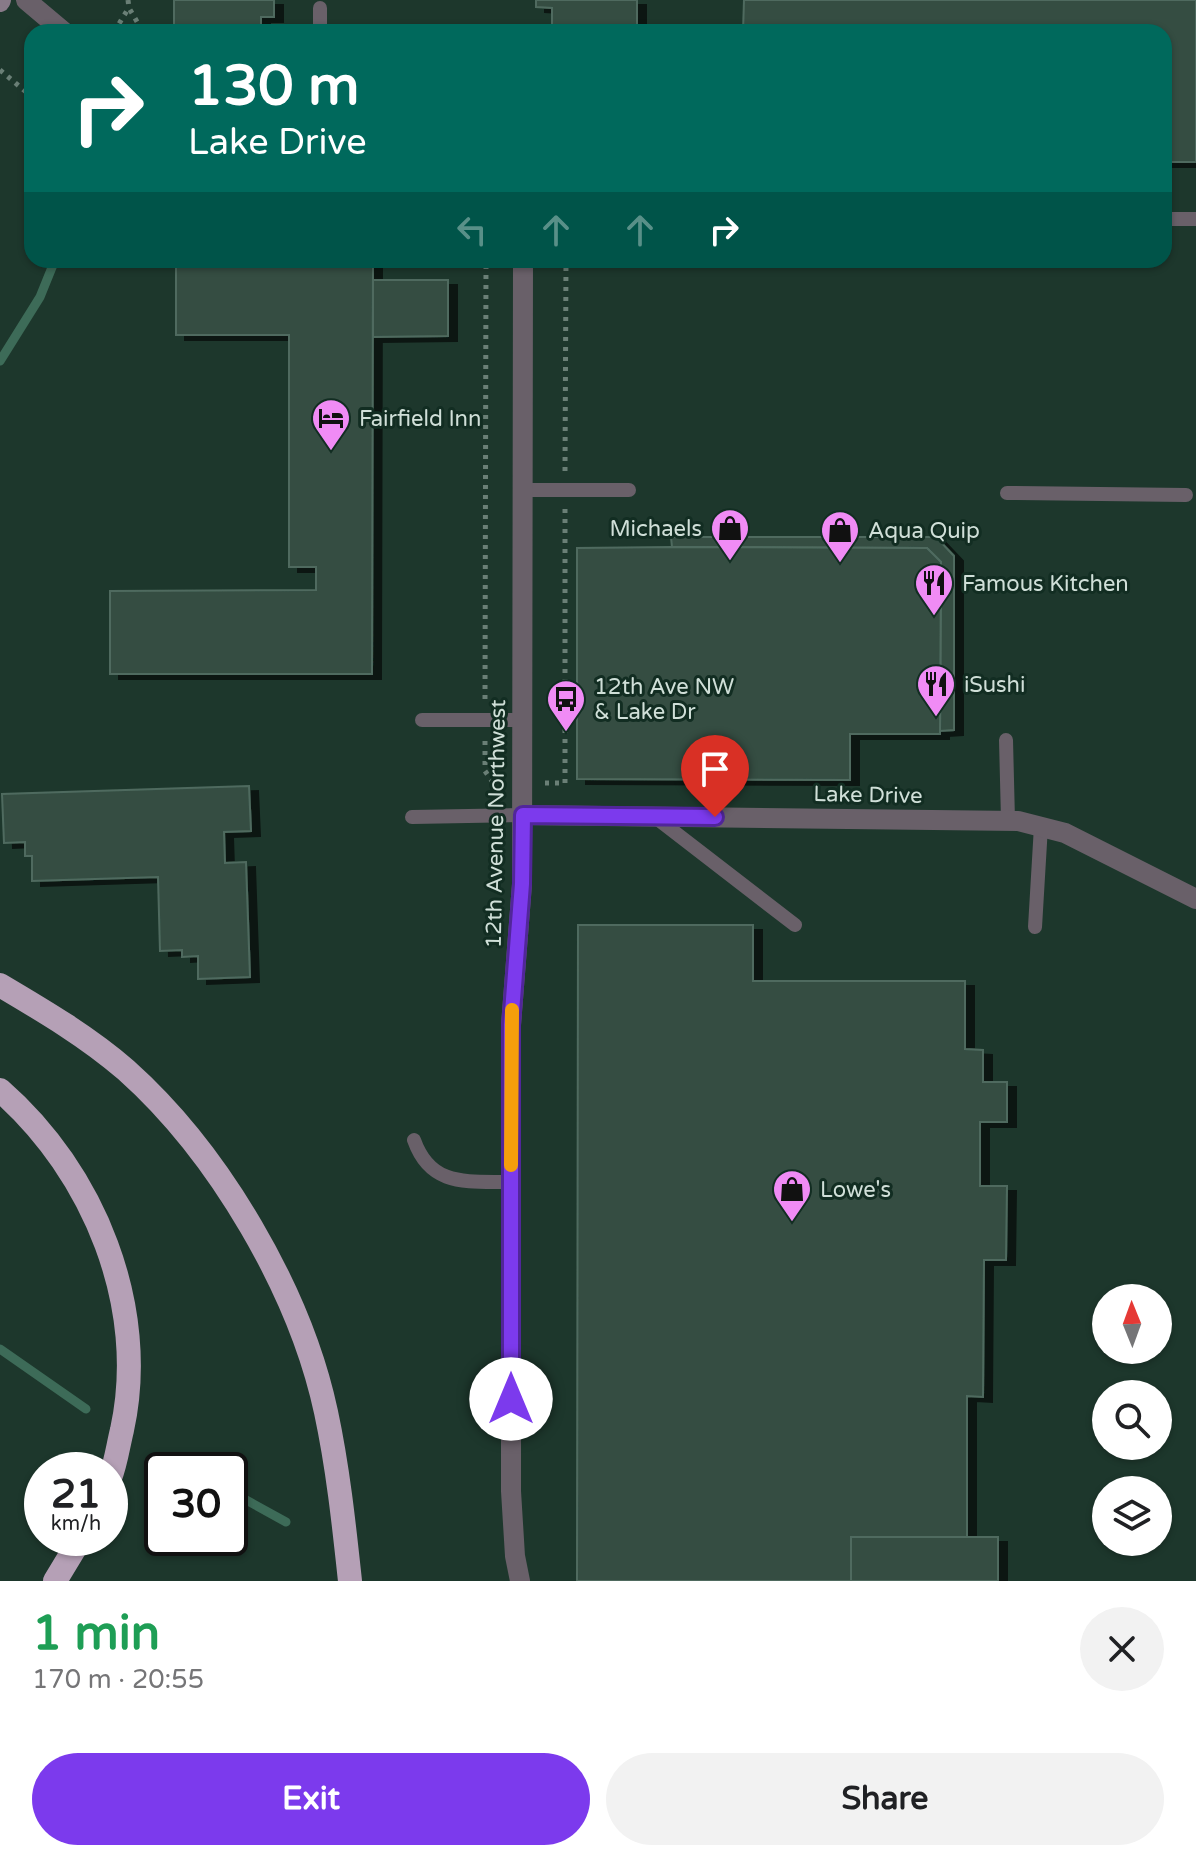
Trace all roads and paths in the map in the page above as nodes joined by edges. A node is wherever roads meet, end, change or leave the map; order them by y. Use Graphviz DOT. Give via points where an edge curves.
graph roads {
  1 [pos="26,0"];
  2 [pos="128,0"];
  3 [pos="129,8"];
  4 [pos="320,8"];
  5 [pos="54,24"];
  6 [pos="119,24"];
  7 [pos="138,24"];
  8 [pos="320,24"];
  9 [pos="0,70"];
  10 [pos="24,90"];
  11 [pos="1172,219"];
  12 [pos="1196,219"];
  13 [pos="486,268"];
  14 [pos="523,268"];
  15 [pos="566,268"];
  16 [pos="523,490"];
  17 [pos="565,490"];
  18 [pos="629,490"];
  19 [pos="1007,493"];
  20 [pos="1186,495"];
  21 [pos="422,720"];
  22 [pos="485,720"];
  23 [pos="523,720"];
  24 [pos="1006,740"];
  25 [pos="498,783"];
  26 [pos="565,783"];
  27 [pos="523,815"];
  28 [pos="655,816"];
  29 [pos="412,817"];
  30 [pos="1008,820"];
  31 [pos="1041,826"];
  32 [pos="1196,899"];
  33 [pos="795,925"];
  34 [pos="1035,927"];
  35 [pos="0,985"];
  36 [pos="0,1090"];
  37 [pos="414,1140"];
  38 [pos="511,1182"];
  39 [pos="116,1452"];
  40 [pos="70,1556"];
  41 [pos="55,1581"];
  42 [pos="350,1581"];
  43 [pos="520,1581"];
  1 -- 5 [label="street"];
  2 -- 3 [label="path"];
  3 -- 6 [label="path"];
  3 -- 7 [label="path"];
  4 -- 8 [label="lane"];
  9 -- 10 [label="path"];
  11 -- 12 [label="lane"];
  13 -- 22 [label="path"];
  14 -- 16 [label="street, 12th Avenue Northwest"];
  15 -- 17 [label="path"];
  16 -- 17 [label="lane"];
  16 -- 23 [label="street, 12th Avenue Northwest"];
  17 -- 18 [label="lane"];
  17 -- 26 [label="path"];
  19 -- 20 [label="lane"];
  21 -- 22 [label="lane"];
  22 -- 23 [label="lane"];
  22 -- 25 [label="path" via="485,771"];
  23 -- 27 [label="street, 12th Avenue Northwest"];
  24 -- 30 [label="lane"];
  27 -- 28 [label="street, Lake Drive"];
  27 -- 29 [label="lane"];
  27 -- 38 [label="street, 12th Avenue Northwest" via="511,1025"];
  28 -- 30 [label="street, Lake Drive"];
  28 -- 33 [label="lane"];
  30 -- 31 [label="street, Lake Drive"];
  31 -- 32 [label="street, Lake Drive"];
  31 -- 34 [label="lane"];
  35 -- 42 [label="highway" via="84,1037 126,1071 225,1184 267,1257 304,1338 325,1410"];
  36 -- 39 [label="highway" via="52,1145 81,1189 109,1253 125,1304 130,1353"];
  37 -- 38 [label="lane" via="420,1157 440,1175"];
  38 -- 43 [label="street, 12th Avenue Northwest" via="511,1491"];
  40 -- 41 [label="highway"];
}
